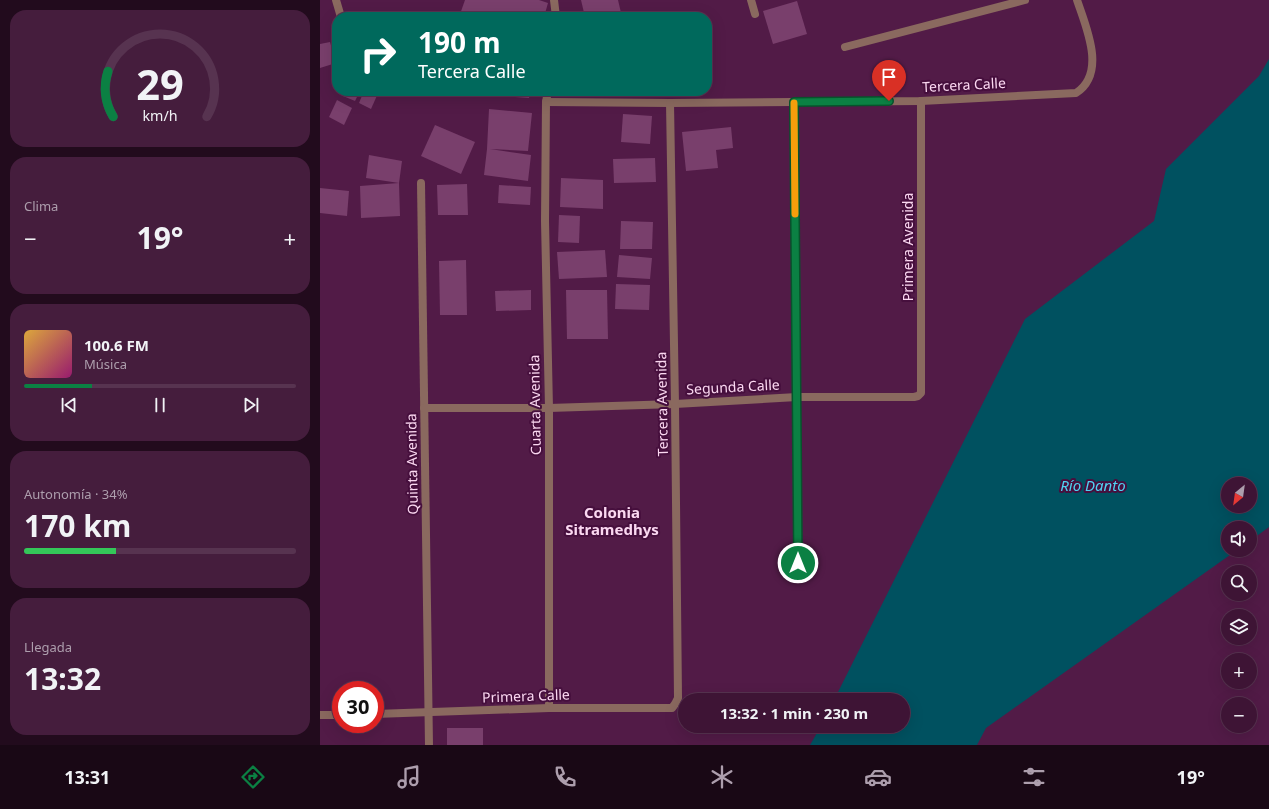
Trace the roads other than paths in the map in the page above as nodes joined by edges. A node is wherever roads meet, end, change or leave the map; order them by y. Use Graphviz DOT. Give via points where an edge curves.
graph roads {
  1 [pos="336,0"];
  2 [pos="554,0"];
  3 [pos="751,0"];
  4 [pos="1025,0"];
  5 [pos="1077,0"];
  6 [pos="340,12"];
  7 [pos="555,12"];
  8 [pos="755,14"];
  9 [pos="845,47"];
  10 [pos="547,96"];
  11 [pos="921,101"];
  12 [pos="546,102"];
  13 [pos="794,102"];
  14 [pos="670,103"];
  15 [pos="421,183"];
  16 [pos="922,393"];
  17 [pos="797,397"];
  18 [pos="675,404"];
  19 [pos="424,408"];
  20 [pos="549,408"];
  21 [pos="798,563"];
  22 [pos="675,704"];
  23 [pos="549,708"];
  24 [pos="430,712"];
  25 [pos="384,714"];
  26 [pos="320,715"];
  27 [pos="332,715"];
  28 [pos="429,745"];
  1 -- 6 [label="street"];
  2 -- 7 [label="street"];
  3 -- 8 [label="street"];
  4 -- 9 [label="street"];
  5 -- 11 [label="street, Tercera Calle" via="1092,49 1088,80 1076,93"];
  10 -- 12 [label="street, Cuarta Avenida"];
  11 -- 13 [label="street, Tercera Calle"];
  11 -- 16 [label="street, Primera Avenida"];
  12 -- 14 [label="street, Tercera Calle"];
  12 -- 20 [label="street, Cuarta Avenida" via="545,221"];
  13 -- 14 [label="street, Tercera Calle"];
  13 -- 17 [label="street"];
  14 -- 18 [label="street, Tercera Avenida"];
  15 -- 19 [label="street, Quinta Avenida"];
  16 -- 17 [label="street, Segunda Calle" via="914,397"];
  17 -- 18 [label="street, Segunda Calle"];
  17 -- 21 [label="street"];
  18 -- 20 [label="street, Segunda Calle"];
  18 -- 22 [label="street, Tercera Avenida" via="678,698"];
  19 -- 20 [label="street, Segunda Calle"];
  19 -- 24 [label="street, Quinta Avenida"];
  20 -- 23 [label="street, Cuarta Avenida"];
  22 -- 23 [label="street, Primera Calle" via="672,708"];
  23 -- 24 [label="street, Primera Calle"];
  24 -- 25 [label="street, Primera Calle"];
  24 -- 28 [label="street, Quinta Avenida"];
  26 -- 27 [label="street"];
}
